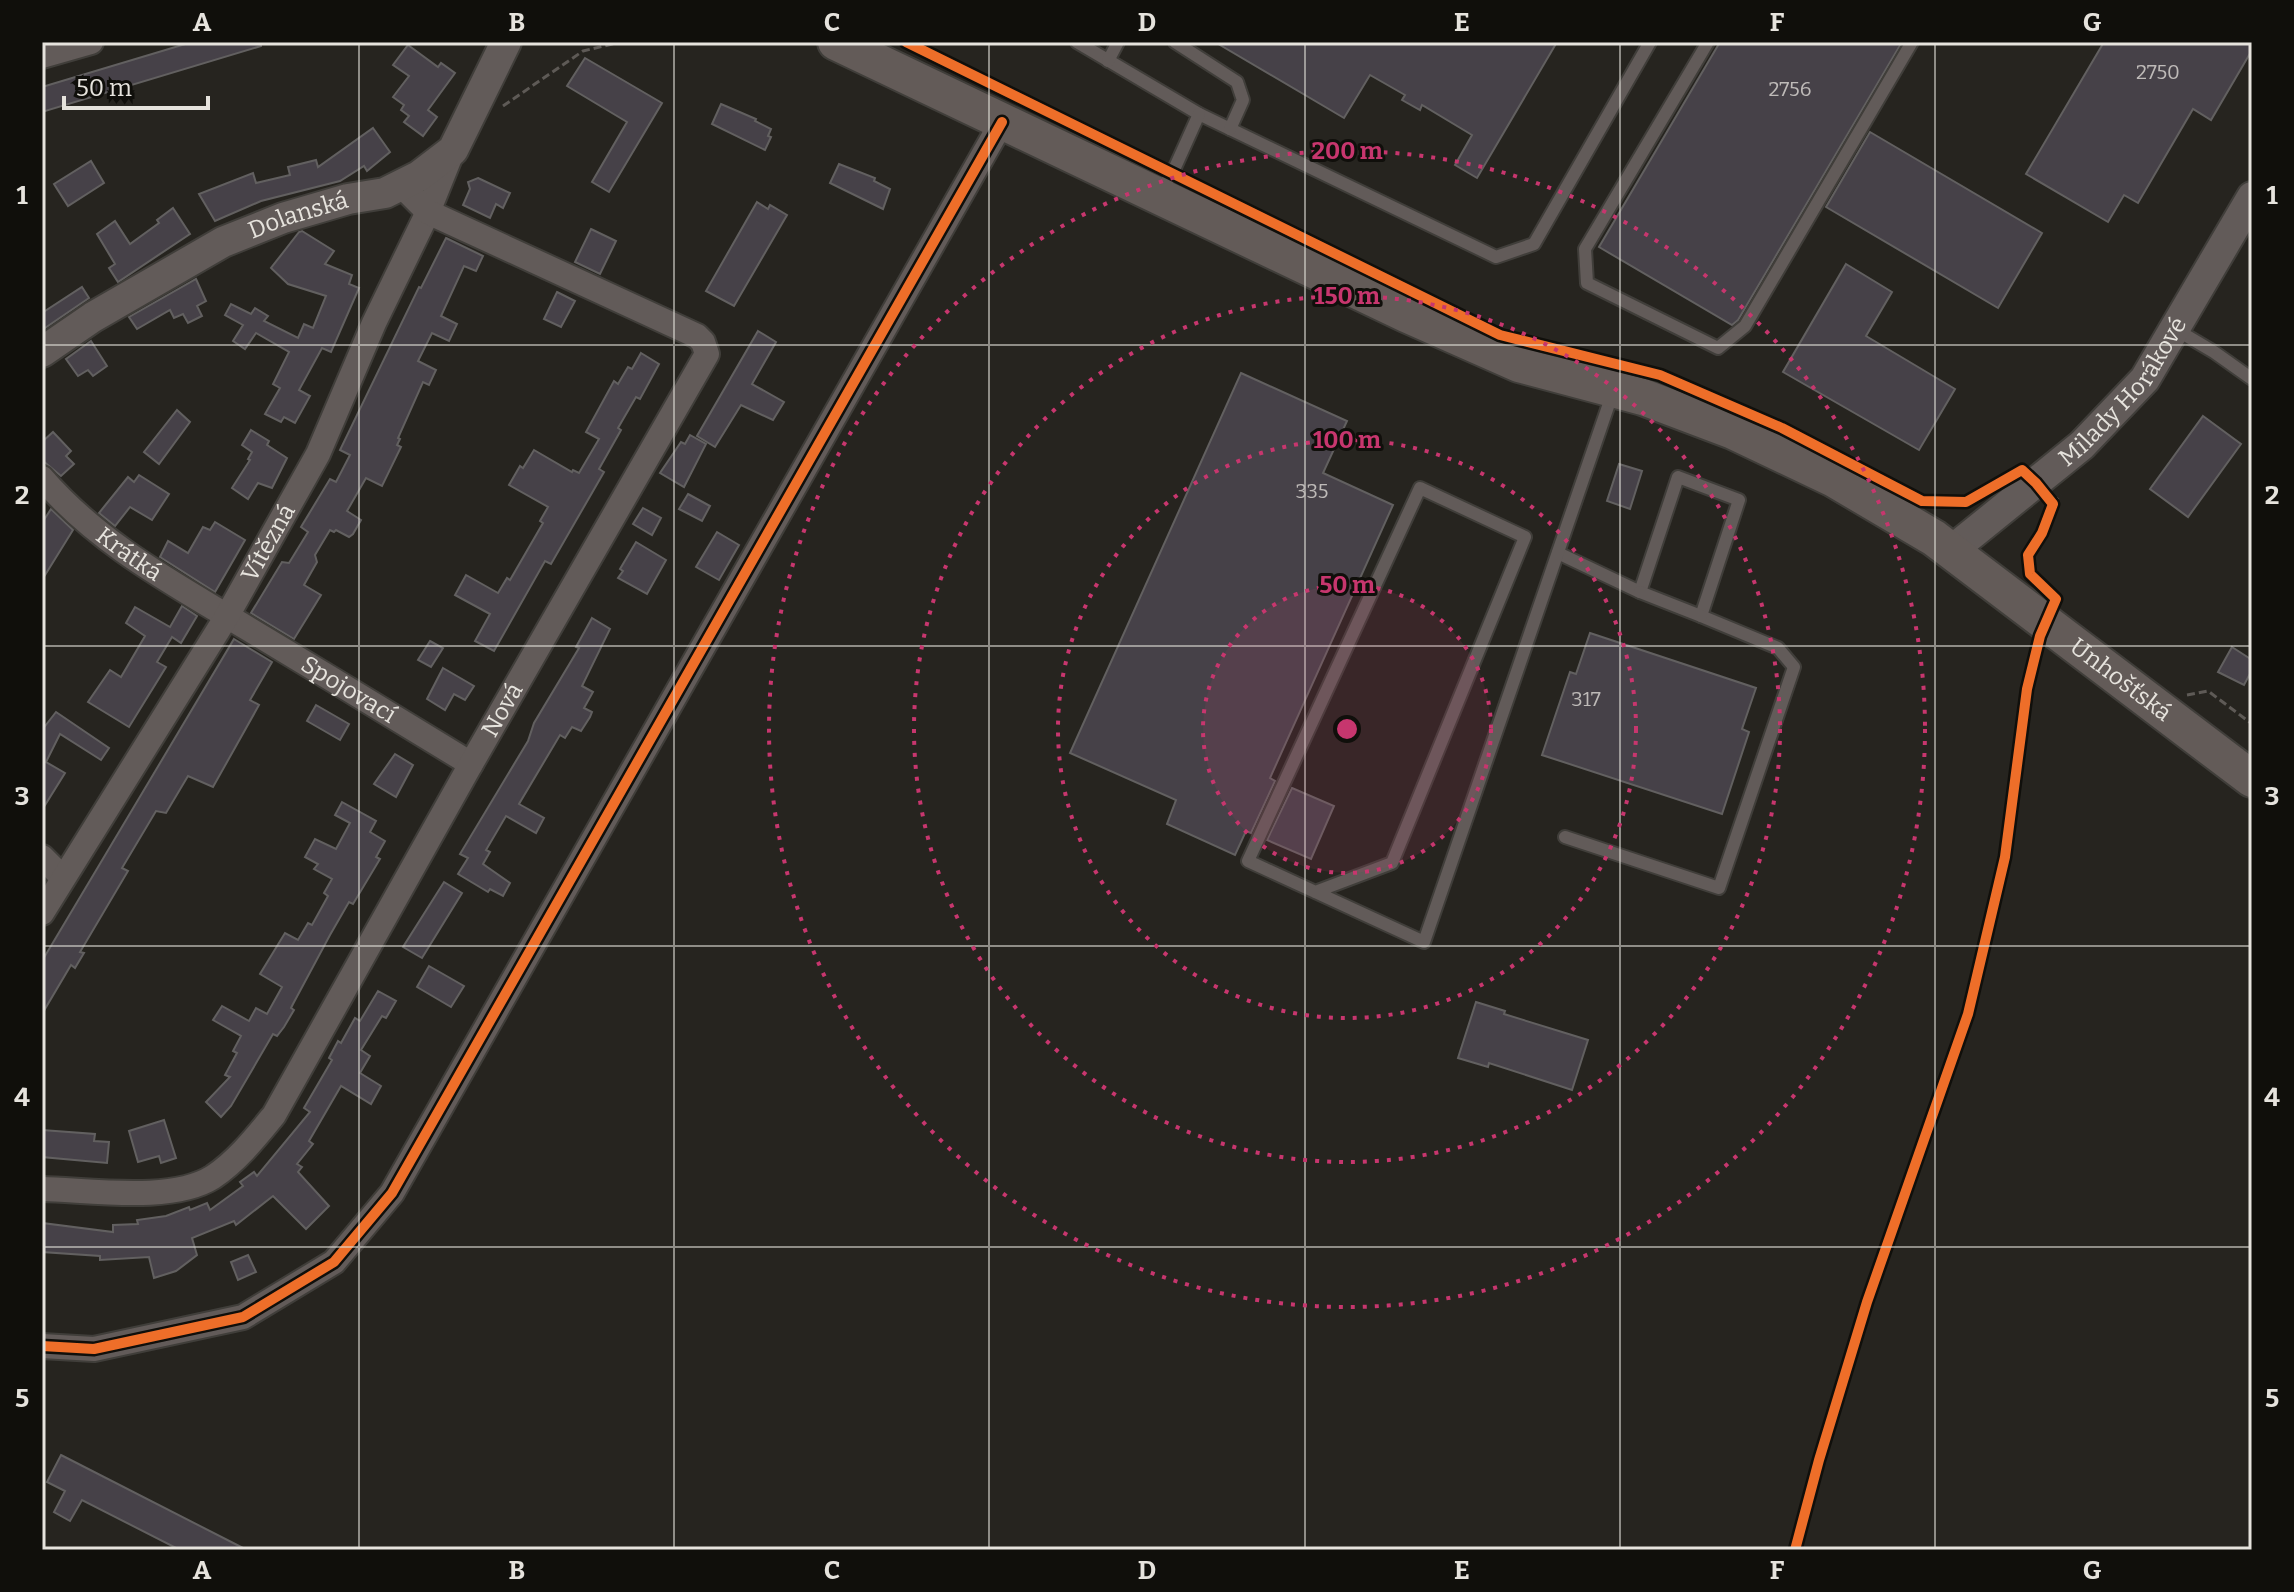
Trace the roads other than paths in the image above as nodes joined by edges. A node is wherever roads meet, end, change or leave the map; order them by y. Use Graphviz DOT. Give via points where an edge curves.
graph roads {
  1 [pos="91,42"];
  2 [pos="506,42"];
  3 [pos="836,42"];
  4 [pos="1077,42"];
  5 [pos="1118,42"];
  6 [pos="1175,42"];
  7 [pos="1650,42"];
  8 [pos="1708,42"];
  9 [pos="1912,42"];
  10 [pos="42,56"];
  11 [pos="1108,61"];
  12 [pos="1199,114"];
  13 [pos="1002,122"];
  14 [pos="1230,129"];
  15 [pos="453,150"];
  16 [pos="401,185"];
  17 [pos="1157,195"];
  18 [pos="2252,197"];
  19 [pos="428,212"];
  20 [pos="2175,329"];
  21 [pos="42,352"];
  22 [pos="2252,379"];
  23 [pos="1614,389"];
  24 [pos="42,478"];
  25 [pos="1951,551"];
  26 [pos="1558,553"];
  27 [pos="1640,592"];
  28 [pos="227,616"];
  29 [pos="1701,616"];
  30 [pos="471,764"];
  31 [pos="2252,779"];
  32 [pos="1565,837"];
  33 [pos="42,857"];
  34 [pos="63,878"];
  35 [pos="1315,892"];
  36 [pos="42,913"];
  37 [pos="42,1189"];
  38 [pos="42,1346"];
  1 -- 10 [label="street"];
  2 -- 15 [label="street, Dolanská"];
  3 -- 13 [label="main road, Unhošťská"];
  4 -- 11 [label="lane"];
  5 -- 11 [label="lane"];
  6 -- 14 [label="lane" via="1237,82 1243,100"];
  7 -- 14 [label="lane" via="1534,244 1496,257"];
  8 -- 9 [label="lane" via="1585,249 1587,283 1718,348 1745,326"];
  11 -- 12 [label="lane"];
  12 -- 14 [label="lane"];
  12 -- 17 [label="lane"];
  13 -- 17 [label="main road, Unhošťská"];
  13 -- 38 [label="street" via="392,1193 334,1262 243,1317 94,1349"];
  15 -- 16 [label="street, Dolanská"];
  15 -- 19 [label="street, Vítězná"];
  16 -- 19 [label="street"];
  16 -- 21 [label="street, Dolanská" via="283,218 223,242"];
  17 -- 23 [label="main road, Unhošťská" via="1519,364"];
  18 -- 20 [label="street, Milady Horákové"];
  19 -- 28 [label="street, Vítězná" via="318,454"];
  19 -- 30 [label="street, Nová" via="697,336 707,354"];
  20 -- 22 [label="lane"];
  20 -- 25 [label="street, Milady Horákové" via="2145,379 2082,445"];
  23 -- 25 [label="main road, Unhošťská" via="1733,431 1834,479"];
  23 -- 26 [label="lane"];
  24 -- 28 [label="street, Krátká" via="91,527 148,570"];
  25 -- 31 [label="main road, Unhošťská"];
  26 -- 27 [label="lane"];
  26 -- 35 [label="lane" via="1424,942"];
  27 -- 29 [label="lane"];
  27 -- 29 [label="lane" via="1678,477 1739,500"];
  28 -- 30 [label="street, Spojovací"];
  28 -- 34 [label="street, Vítězná"];
  29 -- 32 [label="lane" via="1778,648 1794,667 1719,888"];
  30 -- 37 [label="street, Nová" via="274,1115 248,1147 211,1178 169,1193"];
  33 -- 34 [label="street"];
  34 -- 36 [label="street, Vítězná"];
  35 -- 35 [label="lane" via="1248,861 1420,488 1525,537 1392,863"];
}
